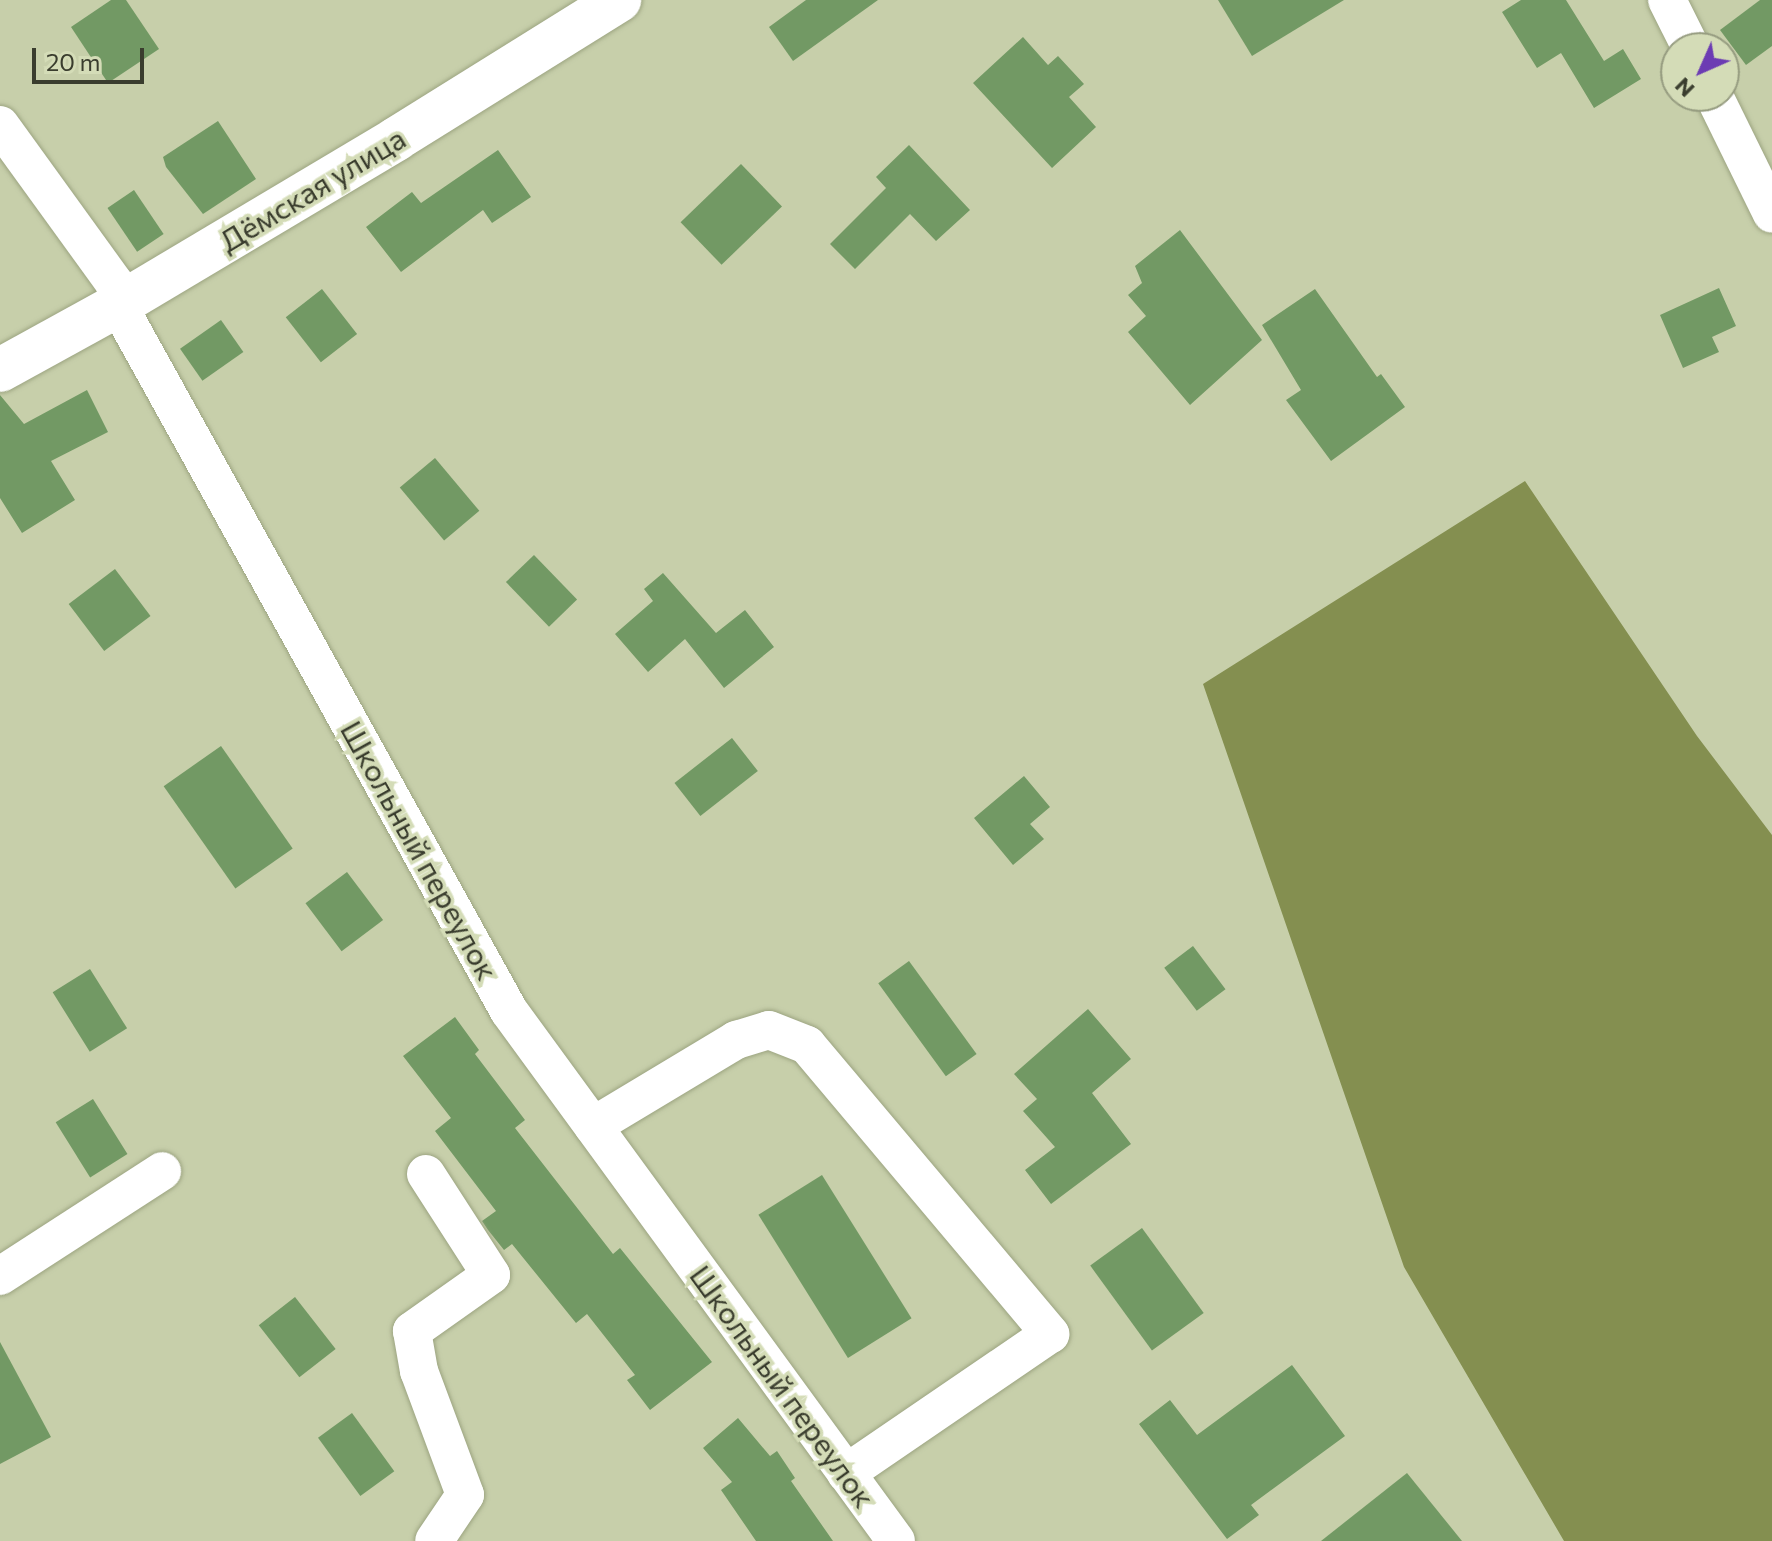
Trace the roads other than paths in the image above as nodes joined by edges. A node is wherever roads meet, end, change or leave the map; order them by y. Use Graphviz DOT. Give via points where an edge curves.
graph roads {
  1 [pos="619,0"];
  2 [pos="1667,0"];
  3 [pos="1683,32"];
  4 [pos="1722,112"];
  5 [pos="0,125"];
  6 [pos="1770,205"];
  7 [pos="118,305"];
  8 [pos="0,370"];
  9 [pos="593,1126"];
  10 [pos="162,1171"];
  11 [pos="426,1174"];
  12 [pos="0,1276"];
  13 [pos="846,1473"];
  14 [pos="434,1541"];
  15 [pos="896,1541"];
  1 -- 7 [label="street, Дёмская улица"];
  2 -- 3 [label="street"];
  4 -- 6 [label="street"];
  5 -- 7 [label="street, Школьный переулок" via="115,284"];
  7 -- 8 [label="street, Дёмская улица"];
  7 -- 9 [label="street, Школьный переулок" via="509,1011"];
  9 -- 13 [label="street, Школьный переулок"];
  9 -- 13 [label="street" via="736,1040 769,1030 807,1045 1050,1334"];
  10 -- 12 [label="street"];
  11 -- 14 [label="street" via="491,1275 412,1331 419,1371 465,1495"];
  13 -- 15 [label="street, Школьный переулок"];
}
